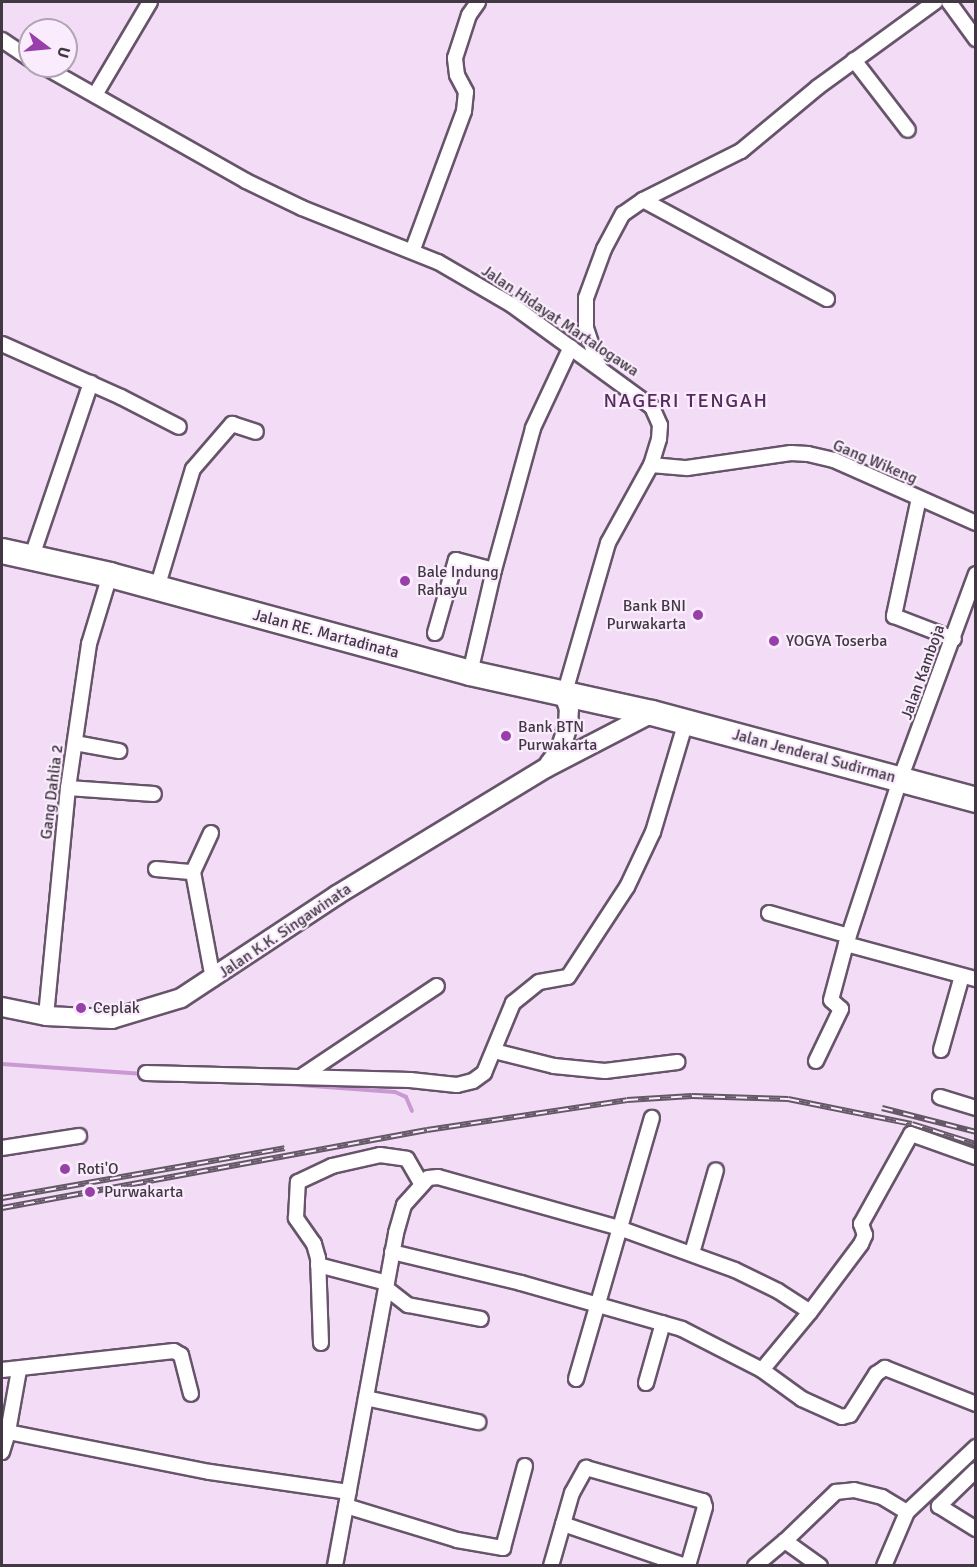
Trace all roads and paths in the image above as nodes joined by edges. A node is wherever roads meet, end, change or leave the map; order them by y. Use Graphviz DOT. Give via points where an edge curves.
graph roads {
  1 [pos="150,2"];
  2 [pos="478,2"];
  3 [pos="935,2"];
  4 [pos="949,2"];
  5 [pos="975,39"];
  6 [pos="2,40"];
  7 [pos="18,50"];
  8 [pos="854,60"];
  9 [pos="65,78"];
  10 [pos="95,95"];
  11 [pos="908,130"];
  12 [pos="643,200"];
  13 [pos="413,249"];
  14 [pos="827,299"];
  15 [pos="2,344"];
  16 [pos="571,347"];
  17 [pos="600,367"];
  18 [pos="90,383"];
  19 [pos="179,427"];
  20 [pos="256,432"];
  21 [pos="651,465"];
  22 [pos="919,498"];
  23 [pos="975,523"];
  24 [pos="2,551"];
  25 [pos="31,559"];
  26 [pos="494,570"];
  27 [pos="975,574"];
  28 [pos="110,575"];
  29 [pos="157,588"];
  30 [pos="435,633"];
  31 [pos="954,639"];
  32 [pos="470,673"];
  33 [pos="564,695"];
  34 [pos="652,713"];
  35 [pos="686,721"];
  36 [pos="75,743"];
  37 [pos="118,751"];
  38 [pos="546,768"];
  39 [pos="900,780"];
  40 [pos="68,788"];
  41 [pos="154,794"];
  42 [pos="975,800"];
  43 [pos="211,833"];
  44 [pos="156,869"];
  45 [pos="193,872"];
  46 [pos="769,913"];
  47 [pos="848,940"];
  48 [pos="969,977"];
  49 [pos="213,979"];
  50 [pos="437,986"];
  51 [pos="2,1008"];
  52 [pos="46,1016"];
  53 [pos="494,1050"];
  54 [pos="940,1050"];
  55 [pos="816,1061"];
  56 [pos="677,1062"];
  57 [pos="146,1073"];
  58 [pos="302,1076"];
  59 [pos="940,1097"];
  60 [pos="975,1108"];
  61 [pos="652,1118"];
  62 [pos="79,1136"];
  63 [pos="2,1148"];
  64 [pos="975,1157"];
  65 [pos="716,1170"];
  66 [pos="421,1183"];
  67 [pos="619,1228"];
  68 [pos="392,1252"];
  69 [pos="692,1253"];
  70 [pos="318,1265"];
  71 [pos="385,1283"];
  72 [pos="597,1304"];
  73 [pos="810,1311"];
  74 [pos="481,1319"];
  75 [pos="663,1323"];
  76 [pos="321,1343"];
  77 [pos="2,1370"];
  78 [pos="19,1370"];
  79 [pos="762,1370"];
  80 [pos="576,1379"];
  81 [pos="646,1383"];
  82 [pos="191,1394"];
  83 [pos="366,1398"];
  84 [pos="975,1404"];
  85 [pos="478,1422"];
  86 [pos="8,1432"];
  87 [pos="975,1447"];
  88 [pos="2,1452"];
  89 [pos="525,1466"];
  90 [pos="975,1470"];
  91 [pos="348,1491"];
  92 [pos="346,1506"];
  93 [pos="907,1512"];
  94 [pos="563,1524"];
  95 [pos="975,1529"];
  96 [pos="785,1541"];
  97 [pos="334,1566"];
  98 [pos="551,1566"];
  99 [pos="687,1566"];
  100 [pos="755,1566"];
  101 [pos="820,1566"];
  102 [pos="884,1566"];
  1 -- 10 [label="street"];
  2 -- 13 [label="street" via="469,15 455,58 457,75 466,92 464,111"];
  3 -- 8 [label="street"];
  4 -- 5 [label="street"];
  6 -- 7 [label="street"];
  8 -- 11 [label="street"];
  8 -- 12 [label="street" via="741,151"];
  9 -- 10 [label="street, Jalan Hidayat Martalogawa"];
  10 -- 13 [label="street, Jalan Hidayat Martalogawa" via="246,182 302,208"];
  12 -- 14 [label="street"];
  12 -- 17 [label="street" via="623,214 604,249 586,298 586,328"];
  13 -- 16 [label="street, Jalan Hidayat Martalogawa" via="512,305"];
  15 -- 18 [label="street"];
  16 -- 17 [label="street, Jalan Hidayat Martalogawa"];
  16 -- 26 [label="street" via="533,428"];
  17 -- 21 [label="street, Jalan Hidayat Martalogawa" via="645,400 656,415 660,432"];
  18 -- 19 [label="street"];
  18 -- 25 [label="street"];
  20 -- 29 [label="street" via="232,424 193,469"];
  21 -- 22 [label="street, Gang Wikeng" via="687,468 808,454 834,460"];
  21 -- 33 [label="street, Jalan Hidayat Martalogawa" via="608,543"];
  22 -- 23 [label="street, Gang Wikeng"];
  22 -- 31 [label="street" via="894,616"];
  24 -- 25 [label="highway, Jalan RE. Martadinata"];
  25 -- 28 [label="highway, Jalan RE. Martadinata"];
  26 -- 30 [label="street" via="456,560"];
  26 -- 32 [label="street"];
  27 -- 31 [label="street, Jalan Kamboja"];
  28 -- 29 [label="highway, Jalan RE. Martadinata"];
  28 -- 36 [label="street, Gang Dahlia 2" via="89,644"];
  29 -- 32 [label="highway, Jalan RE. Martadinata"];
  31 -- 39 [label="street, Jalan Kamboja"];
  32 -- 33 [label="highway, Jalan RE. Martadinata"];
  33 -- 34 [label="highway, Jalan RE. Martadinata"];
  33 -- 38 [label="street, Jalan K.K. Singawinata" via="569,709 568,726 560,750"];
  34 -- 35 [label="highway, Jalan Jenderal Sudirman"];
  34 -- 38 [label="street, Jalan K.K. Singawinata"];
  35 -- 39 [label="highway, Jalan Jenderal Sudirman"];
  35 -- 53 [label="street" via="653,832 627,887 568,977 539,982 513,1003"];
  36 -- 37 [label="street"];
  36 -- 40 [label="street, Gang Dahlia 2"];
  38 -- 49 [label="street, Jalan K.K. Singawinata" via="337,895"];
  39 -- 42 [label="highway, Jalan Jenderal Sudirman"];
  39 -- 47 [label="street, Jalan Kamboja"];
  40 -- 41 [label="street"];
  40 -- 52 [label="street, Gang Dahlia 2"];
  43 -- 45 [label="street"];
  44 -- 45 [label="street"];
  45 -- 49 [label="street"];
  46 -- 47 [label="street"];
  47 -- 48 [label="street"];
  47 -- 55 [label="street, Jalan Kamboja" via="831,1000 841,1009"];
  48 -- 54 [label="street"];
  49 -- 52 [label="street, Jalan K.K. Singawinata" via="181,998 132,1015 112,1019"];
  50 -- 58 [label="street"];
  51 -- 52 [label="street, Jalan K.K. Singawinata"];
  53 -- 56 [label="street" via="554,1066 605,1071"];
  53 -- 58 [label="street" via="484,1073 464,1084"];
  57 -- 58 [label="street"];
  59 -- 60 [label="street"];
  61 -- 67 [label="street"];
  62 -- 63 [label="street"];
  64 -- 73 [label="street" via="911,1134 861,1224 865,1235 861,1244"];
  65 -- 69 [label="street"];
  66 -- 67 [label="street" via="438,1178"];
  66 -- 68 [label="street" via="404,1205"];
  66 -- 70 [label="street" via="414,1168 400,1155 380,1155 306,1176 298,1182 296,1218 314,1244"];
  67 -- 69 [label="street"];
  67 -- 72 [label="street"];
  68 -- 71 [label="street"];
  68 -- 72 [label="street"];
  69 -- 73 [label="street" via="735,1270"];
  70 -- 71 [label="street"];
  70 -- 76 [label="street"];
  71 -- 74 [label="street" via="408,1305"];
  71 -- 83 [label="street"];
  72 -- 75 [label="street"];
  72 -- 80 [label="street"];
  73 -- 79 [label="street"];
  75 -- 79 [label="street"];
  75 -- 81 [label="street"];
  77 -- 78 [label="street"];
  78 -- 82 [label="street" via="174,1351 181,1355"];
  78 -- 86 [label="street"];
  79 -- 84 [label="street" via="802,1399 845,1418 885,1368"];
  83 -- 85 [label="street"];
  83 -- 91 [label="street"];
  86 -- 88 [label="street"];
  86 -- 91 [label="street" via="210,1472"];
  87 -- 93 [label="street"];
  89 -- 92 [label="street" via="503,1548 457,1540"];
  90 -- 95 [label="street" via="939,1506"];
  91 -- 92 [label="street"];
  92 -- 97 [label="street"];
  93 -- 96 [label="street" via="882,1497 854,1490 836,1492"];
  93 -- 102 [label="street"];
  94 -- 98 [label="street"];
  94 -- 99 [label="street"];
  94 -- 99 [label="street" via="572,1493 586,1468 703,1501 705,1507"];
  96 -- 100 [label="street"];
  96 -- 101 [label="street"];
}
